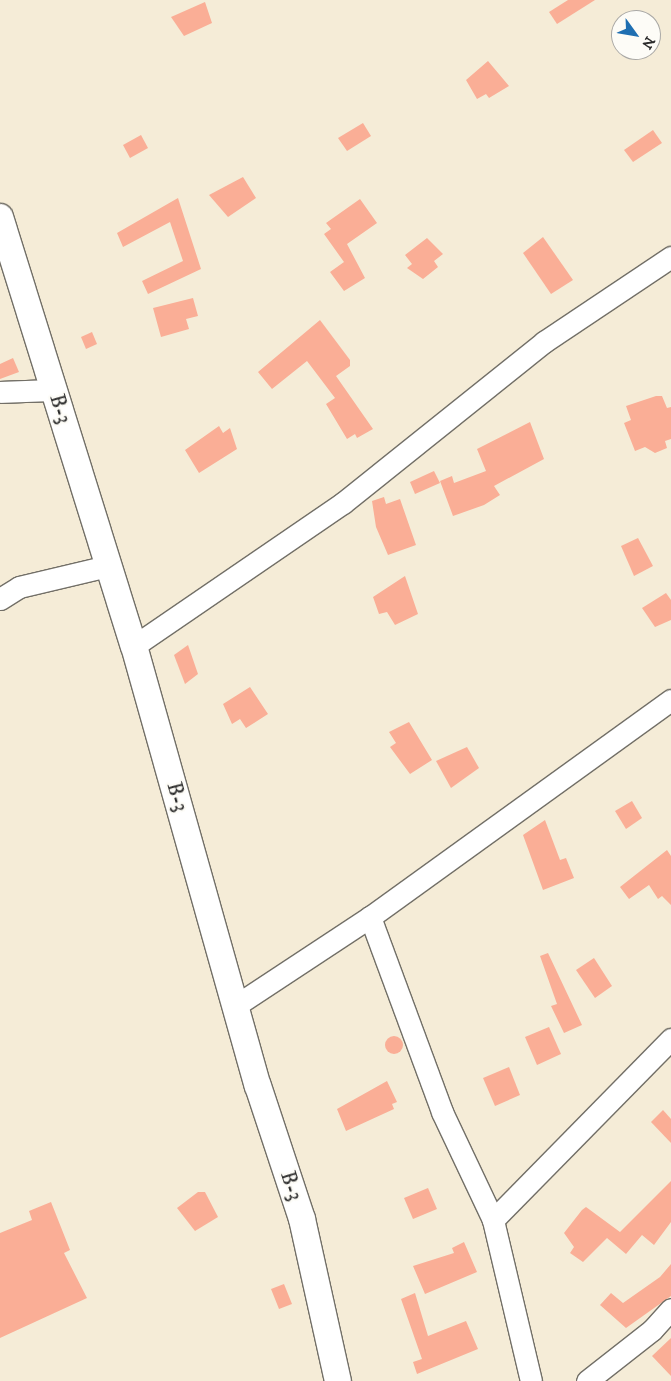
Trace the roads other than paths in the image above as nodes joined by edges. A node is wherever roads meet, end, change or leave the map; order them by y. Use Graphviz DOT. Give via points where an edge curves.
graph roads {
  1 [pos="0,217"];
  2 [pos="671,257"];
  3 [pos="55,390"];
  4 [pos="0,392"];
  5 [pos="108,566"];
  6 [pos="0,599"];
  7 [pos="134,646"];
  8 [pos="671,700"];
  9 [pos="370,917"];
  10 [pos="235,1006"];
  11 [pos="671,1040"];
  12 [pos="493,1220"];
  13 [pos="671,1309"];
  14 [pos="338,1381"];
  15 [pos="531,1381"];
  16 [pos="587,1381"];
  1 -- 3 [label="main road, B-3"];
  2 -- 7 [label="street" via="544,342 343,502"];
  3 -- 4 [label="street"];
  3 -- 5 [label="main road, B-3"];
  5 -- 6 [label="street" via="19,587"];
  5 -- 7 [label="main road, B-3"];
  7 -- 10 [label="main road, B-3"];
  8 -- 9 [label="street"];
  9 -- 10 [label="street"];
  9 -- 12 [label="street" via="442,1112"];
  10 -- 14 [label="main road, B-3" via="302,1219"];
  11 -- 12 [label="street"];
  12 -- 15 [label="street"];
  13 -- 16 [label="street" via="652,1330"];
}
